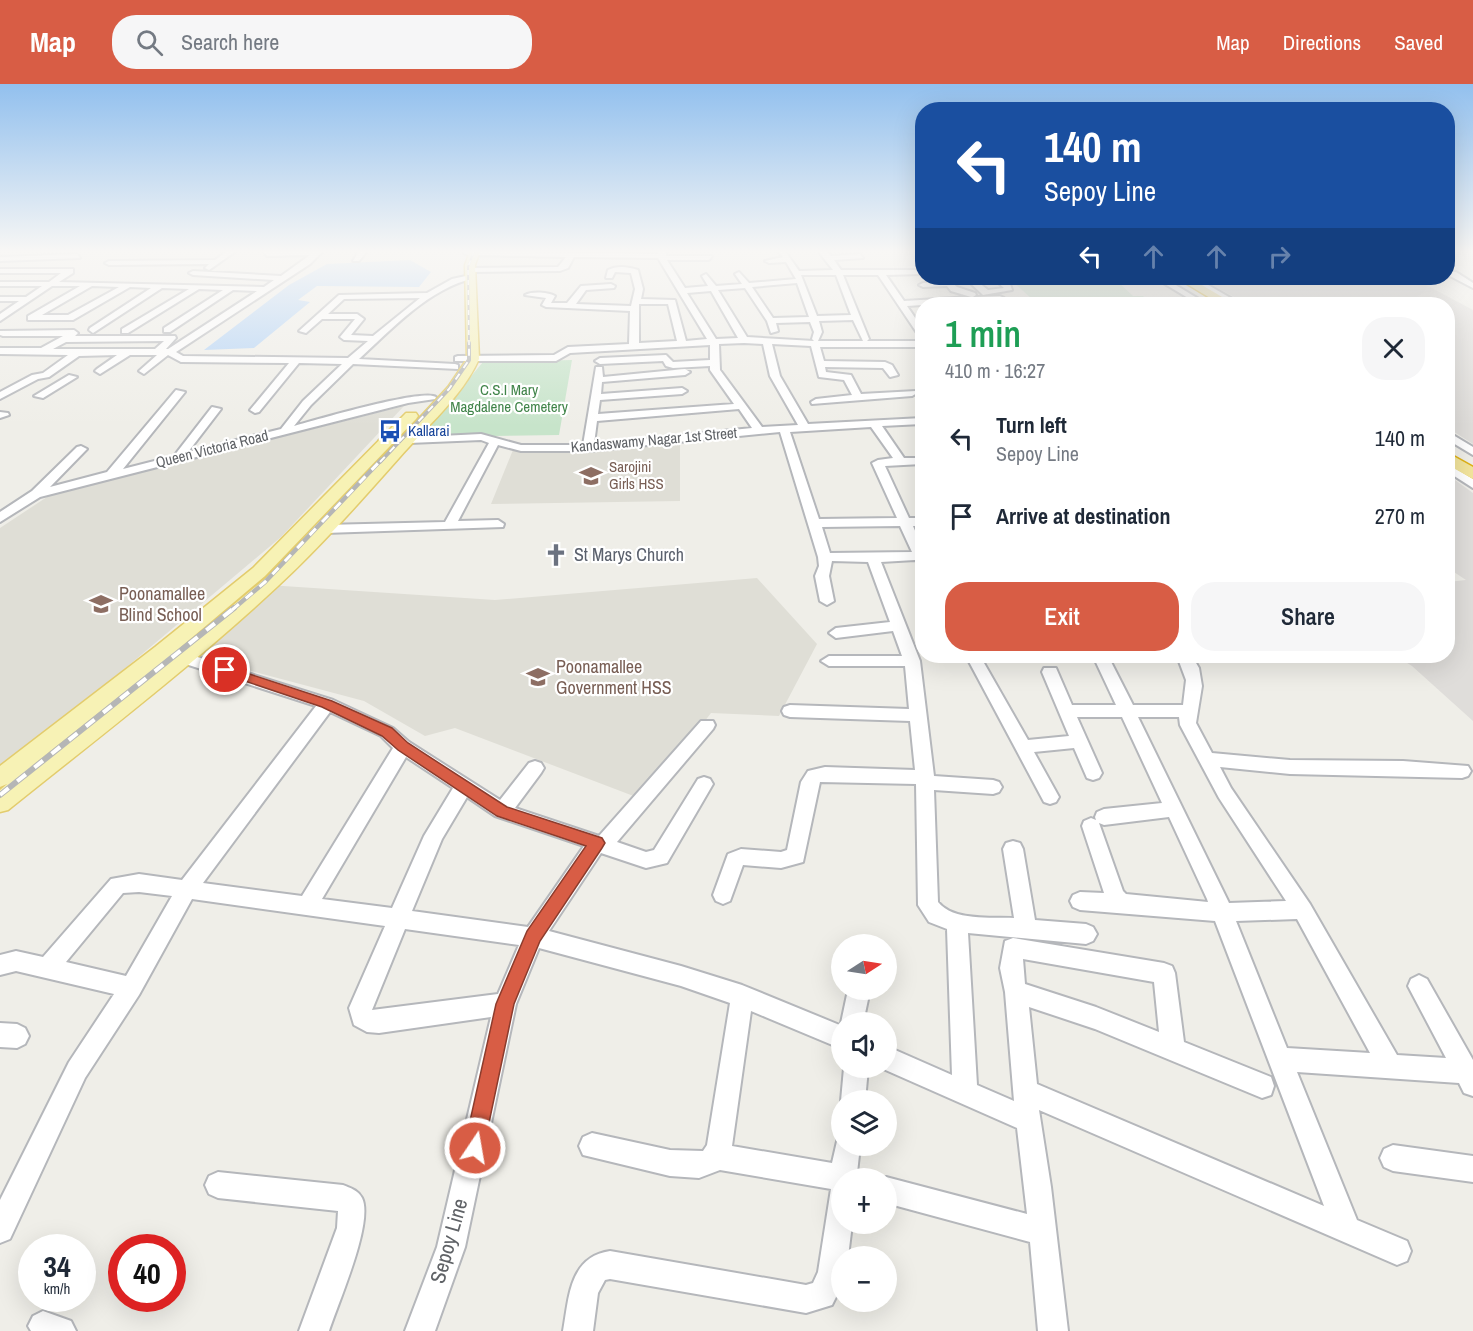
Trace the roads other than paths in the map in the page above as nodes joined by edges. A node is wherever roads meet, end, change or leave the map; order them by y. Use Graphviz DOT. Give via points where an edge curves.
graph roads {
  1 [pos="14,309"];
  2 [pos="47,309"];
  3 [pos="85,309"];
  4 [pos="125,309"];
  5 [pos="162,309"];
  6 [pos="198,309"];
  7 [pos="233,309"];
  8 [pos="329,309"];
  9 [pos="412,309"];
  10 [pos="467,309"];
  11 [pos="635,309"];
  12 [pos="674,309"];
  13 [pos="693,309"];
  14 [pos="725,309"];
  15 [pos="763,309"];
  16 [pos="809,309"];
  17 [pos="852,309"];
  18 [pos="905,309"];
  19 [pos="321,316"];
  20 [pos="855,317"];
  21 [pos="0,318"];
  22 [pos="813,319"];
  23 [pos="771,321"];
  24 [pos="915,324"];
  25 [pos="93,330"];
  26 [pos="167,330"];
  27 [pos="125,331"];
  28 [pos="303,332"];
  29 [pos="3,333"];
  30 [pos="64,339"];
  31 [pos="377,339"];
  32 [pos="865,339"];
  33 [pos="744,340"];
  34 [pos="772,341"];
  35 [pos="712,342"];
  36 [pos="815,342"];
  37 [pos="682,343"];
  38 [pos="915,344"];
  39 [pos="634,345"];
  40 [pos="603,347"];
  41 [pos="0,351"];
  42 [pos="164,352"];
  43 [pos="77,353"];
  44 [pos="127,353"];
  45 [pos="45,356"];
  46 [pos="297,360"];
  47 [pos="352,361"];
  48 [pos="462,361"];
  49 [pos="600,361"];
  50 [pos="818,364"];
  51 [pos="715,366"];
  52 [pos="100,371"];
  53 [pos="144,371"];
  54 [pos="672,373"];
  55 [pos="46,375"];
  56 [pos="893,375"];
  57 [pos="597,380"];
  58 [pos="682,391"];
  59 [pos="180,393"];
  60 [pos="912,393"];
  61 [pos="1,395"];
  62 [pos="39,396"];
  63 [pos="431,397"];
  64 [pos="595,397"];
  65 [pos="858,397"];
  66 [pos="816,402"];
  67 [pos="742,406"];
  68 [pos="690,407"];
  69 [pos="216,409"];
  70 [pos="255,411"];
  71 [pos="592,413"];
  72 [pos="915,421"];
  73 [pos="874,423"];
  74 [pos="674,425"];
  75 [pos="805,428"];
  76 [pos="784,429"];
  77 [pos="759,430"];
  78 [pos="285,431"];
  79 [pos="406,440"];
  80 [pos="1455,440"];
  81 [pos="385,441"];
  82 [pos="495,441"];
  83 [pos="588,448"];
  84 [pos="1455,448"];
  85 [pos="81,449"];
  86 [pos="1473,452"];
  87 [pos="178,458"];
  88 [pos="1473,460"];
  89 [pos="901,461"];
  90 [pos="915,461"];
  91 [pos="1455,462"];
  92 [pos="1455,472"];
  93 [pos="112,474"];
  94 [pos="1473,474"];
  95 [pos="1473,484"];
  96 [pos="36,494"];
  97 [pos="0,518"];
  98 [pos="905,522"];
  99 [pos="915,522"];
  100 [pos="816,523"];
  101 [pos="498,524"];
  102 [pos="450,525"];
  103 [pos="326,529"];
  104 [pos="915,543"];
  105 [pos="825,557"];
  106 [pos="873,558"];
  107 [pos="915,558"];
  108 [pos="827,601"];
  109 [pos="900,625"];
  110 [pos="836,633"];
  111 [pos="162,652"];
  112 [pos="184,657"];
  113 [pos="829,661"];
  114 [pos="912,661"];
  115 [pos="977,663"];
  116 [pos="1104,663"];
  117 [pos="1189,663"];
  118 [pos="1050,672"];
  119 [pos="327,704"];
  120 [pos="790,711"];
  121 [pos="1067,711"];
  122 [pos="1190,711"];
  123 [pos="1128,712"];
  124 [pos="919,715"];
  125 [pos="707,725"];
  126 [pos="1080,741"];
  127 [pos="403,747"];
  128 [pos="1022,747"];
  129 [pos="1207,759"];
  130 [pos="534,768"];
  131 [pos="1462,771"];
  132 [pos="1093,773"];
  133 [pos="0,778"];
  134 [pos="925,779"];
  135 [pos="704,784"];
  136 [pos="464,786"];
  137 [pos="993,787"];
  138 [pos="1050,797"];
  139 [pos="0,803"];
  140 [pos="1174,809"];
  141 [pos="502,812"];
  142 [pos="599,844"];
  143 [pos="1014,849"];
  144 [pos="186,890"];
  145 [pos="723,895"];
  146 [pos="1080,901"];
  147 [pos="1121,903"];
  148 [pos="307,906"];
  149 [pos="1302,910"];
  150 [pos="1222,912"];
  151 [pos="400,918"];
  152 [pos="957,923"];
  153 [pos="1026,930"];
  154 [pos="1086,934"];
  155 [pos="533,936"];
  156 [pos="0,965"];
  157 [pos="48,968"];
  158 [pos="1419,986"];
  159 [pos="131,988"];
  160 [pos="1016,993"];
  161 [pos="742,996"];
  162 [pos="505,1004"];
  163 [pos="831,1033"];
  164 [pos="1173,1048"];
  165 [pos="1280,1059"];
  166 [pos="897,1063"];
  167 [pos="1389,1064"];
  168 [pos="1469,1078"];
  169 [pos="1262,1086"];
  170 [pos="1024,1091"];
  171 [pos="965,1093"];
  172 [pos="1028,1120"];
  173 [pos="592,1146"];
  174 [pos="715,1156"];
  175 [pos="1393,1158"];
  176 [pos="1473,1168"];
  177 [pos="831,1177"];
  178 [pos="219,1185"];
  179 [pos="897,1193"];
  180 [pos="1346,1227"];
  181 [pos="0,1229"];
  182 [pos="1043,1232"];
  183 [pos="837,1234"];
  184 [pos="1397,1251"];
  185 [pos="314,1331"];
  186 [pos="420,1331"];
  187 [pos="578,1331"];
  188 [pos="1053,1331"];
  1 -- 21 [label="street"];
  2 -- 3 [label="street" via="31,318 70,318"];
  4 -- 25 [label="street"];
  5 -- 27 [label="street"];
  6 -- 26 [label="street"];
  7 -- 42 [label="street"];
  8 -- 19 [label="street"];
  9 -- 31 [label="street"];
  10 -- 48 [label="main road"];
  11 -- 39 [label="street"];
  12 -- 37 [label="street"];
  13 -- 35 [label="street"];
  14 -- 33 [label="street"];
  15 -- 23 [label="street"];
  16 -- 22 [label="street"];
  17 -- 20 [label="street"];
  18 -- 24 [label="street"];
  19 -- 28 [label="street"];
  19 -- 31 [label="street" via="361,314 344,337"];
  20 -- 22 [label="street"];
  20 -- 32 [label="street"];
  22 -- 23 [label="street"];
  22 -- 36 [label="street" via="818,332"];
  23 -- 34 [label="street"];
  29 -- 30 [label="street" via="74,333"];
  30 -- 42 [label="street" via="172,338"];
  30 -- 45 [label="street"];
  31 -- 47 [label="street"];
  33 -- 34 [label="street"];
  33 -- 35 [label="street"];
  34 -- 36 [label="street"];
  34 -- 75 [label="street" via="768,357 776,380"];
  35 -- 37 [label="street"];
  35 -- 51 [label="street"];
  36 -- 38 [label="street"];
  36 -- 50 [label="street"];
  37 -- 39 [label="street"];
  39 -- 40 [label="street"];
  40 -- 48 [label="street" via="568,350 556,357"];
  40 -- 49 [label="street"];
  41 -- 45 [label="street"];
  42 -- 44 [label="street"];
  42 -- 46 [label="street" via="181,359"];
  42 -- 53 [label="street"];
  43 -- 44 [label="street"];
  43 -- 45 [label="street"];
  43 -- 55 [label="street"];
  44 -- 52 [label="street"];
  46 -- 47 [label="street"];
  46 -- 70 [label="street"];
  47 -- 48 [label="street"];
  47 -- 78 [label="street" via="304,406"];
  48 -- 63 [label="main road"];
  48 -- 79 [label="main road" via="468,370"];
  49 -- 51 [label="street" via="666,358 673,365"];
  49 -- 57 [label="street"];
  50 -- 56 [label="street" via="885,365"];
  50 -- 65 [label="street" via="824,375 848,377"];
  51 -- 54 [label="street"];
  51 -- 67 [label="street"];
  54 -- 57 [label="street"];
  54 -- 58 [label="street"];
  55 -- 61 [label="street" via="35,376"];
  55 -- 62 [label="street" via="72,376"];
  57 -- 64 [label="street"];
  58 -- 64 [label="street"];
  58 -- 68 [label="street"];
  59 -- 93 [label="street"];
  60 -- 65 [label="street"];
  63 -- 78 [label="street, Queen Victoria Road"];
  63 -- 81 [label="main road"];
  64 -- 71 [label="street"];
  65 -- 66 [label="street"];
  67 -- 68 [label="street"];
  67 -- 77 [label="street"];
  68 -- 71 [label="street"];
  68 -- 74 [label="street"];
  69 -- 87 [label="street"];
  71 -- 74 [label="street"];
  71 -- 83 [label="street"];
  72 -- 73 [label="street, Kandaswamy Nagar 1st Street"];
  73 -- 75 [label="street, Kandaswamy Nagar 1st Street"];
  73 -- 89 [label="street"];
  74 -- 77 [label="street, Kandaswamy Nagar 1st Street"];
  74 -- 83 [label="street, Kandaswamy Nagar 1st Street"];
  75 -- 76 [label="street, Kandaswamy Nagar 1st Street"];
  76 -- 77 [label="street, Kandaswamy Nagar 1st Street"];
  76 -- 100 [label="street"];
  78 -- 87 [label="street, Queen Victoria Road"];
  79 -- 81 [label="street, Kandaswamy Nagar 1st Street"];
  79 -- 82 [label="street, Kandaswamy Nagar 1st Street" via="481,437"];
  79 -- 103 [label="main road"];
  80 -- 86 [label="street"];
  81 -- 111 [label="main road" via="260,572"];
  82 -- 83 [label="street, Kandaswamy Nagar 1st Street" via="521,448"];
  82 -- 102 [label="street"];
  84 -- 88 [label="highway"];
  85 -- 96 [label="street"];
  87 -- 93 [label="street, Queen Victoria Road"];
  89 -- 90 [label="street"];
  89 -- 98 [label="street" via="878,463"];
  91 -- 94 [label="highway"];
  92 -- 95 [label="street"];
  93 -- 96 [label="street, Queen Victoria Road"];
  96 -- 97 [label="street, Queen Victoria Road"];
  98 -- 99 [label="street"];
  98 -- 100 [label="street"];
  98 -- 104 [label="street"];
  100 -- 105 [label="street"];
  101 -- 102 [label="street"];
  102 -- 103 [label="street"];
  103 -- 112 [label="main road" via="272,582"];
  105 -- 106 [label="street"];
  105 -- 108 [label="street" via="822,576"];
  106 -- 107 [label="street"];
  106 -- 109 [label="street"];
  109 -- 110 [label="street"];
  109 -- 114 [label="street"];
  111 -- 112 [label="street"];
  111 -- 133 [label="main road"];
  112 -- 119 [label="street"];
  112 -- 139 [label="main road"];
  113 -- 114 [label="street"];
  114 -- 124 [label="street"];
  115 -- 128 [label="street"];
  116 -- 123 [label="street"];
  117 -- 122 [label="street" via="1195,681"];
  118 -- 121 [label="street"];
  119 -- 127 [label="street" via="387,732"];
  119 -- 144 [label="street"];
  120 -- 124 [label="street"];
  121 -- 123 [label="street"];
  121 -- 126 [label="street"];
  122 -- 123 [label="street"];
  122 -- 129 [label="street" via="1188,725"];
  123 -- 140 [label="street"];
  124 -- 134 [label="street"];
  125 -- 142 [label="street, Sepoy Line"];
  126 -- 128 [label="street"];
  126 -- 132 [label="street"];
  127 -- 136 [label="street"];
  127 -- 148 [label="street"];
  128 -- 138 [label="street"];
  129 -- 131 [label="street" via="1290,767"];
  129 -- 149 [label="street"];
  130 -- 141 [label="street"];
  134 -- 137 [label="street"];
  134 -- 145 [label="street" via="814,776 796,856 781,860 741,856 735,860"];
  134 -- 152 [label="street" via="928,905 936,915"];
  135 -- 142 [label="street" via="660,857 646,860"];
  136 -- 141 [label="street"];
  136 -- 151 [label="street" via="434,836"];
  140 -- 147 [label="street" via="1097,822 1114,896"];
  140 -- 150 [label="street"];
  141 -- 142 [label="street"];
  142 -- 155 [label="street, Sepoy Line"];
  143 -- 153 [label="street"];
  144 -- 148 [label="street"];
  144 -- 157 [label="street" via="140,882 118,885"];
  144 -- 159 [label="street"];
  146 -- 147 [label="street"];
  147 -- 150 [label="street"];
  148 -- 151 [label="street"];
  149 -- 150 [label="street"];
  149 -- 167 [label="street"];
  150 -- 165 [label="street"];
  151 -- 155 [label="street"];
  151 -- 162 [label="street" via="362,1000 362,1017 378,1022"];
  152 -- 153 [label="street"];
  152 -- 171 [label="street"];
  153 -- 154 [label="street"];
  155 -- 161 [label="street"];
  155 -- 162 [label="street, Sepoy Line"];
  156 -- 157 [label="street" via="16,961"];
  157 -- 159 [label="street"];
  158 -- 168 [label="street"];
  159 -- 181 [label="street" via="77,1070"];
  160 -- 164 [label="street"];
  160 -- 164 [label="street" via="1011,968 1013,948 1164,973"];
  160 -- 170 [label="street"];
  161 -- 163 [label="street"];
  161 -- 174 [label="street"];
  162 -- 186 [label="street, Sepoy Line" via="451,1247"];
  164 -- 169 [label="street"];
  165 -- 167 [label="street"];
  165 -- 180 [label="street"];
  166 -- 171 [label="street"];
  167 -- 168 [label="street"];
  170 -- 172 [label="street"];
  170 -- 180 [label="street"];
  171 -- 172 [label="street"];
  172 -- 182 [label="street"];
  173 -- 174 [label="street" via="689,1166 707,1163"];
  174 -- 177 [label="street"];
  175 -- 176 [label="street"];
  178 -- 185 [label="street" via="343,1198 351,1204 351,1228"];
  179 -- 182 [label="street"];
  180 -- 184 [label="street"];
  182 -- 188 [label="street"];
  183 -- 187 [label="street" via="829,1285 822,1295 806,1299 610,1265 599,1267 586,1288"];
}
